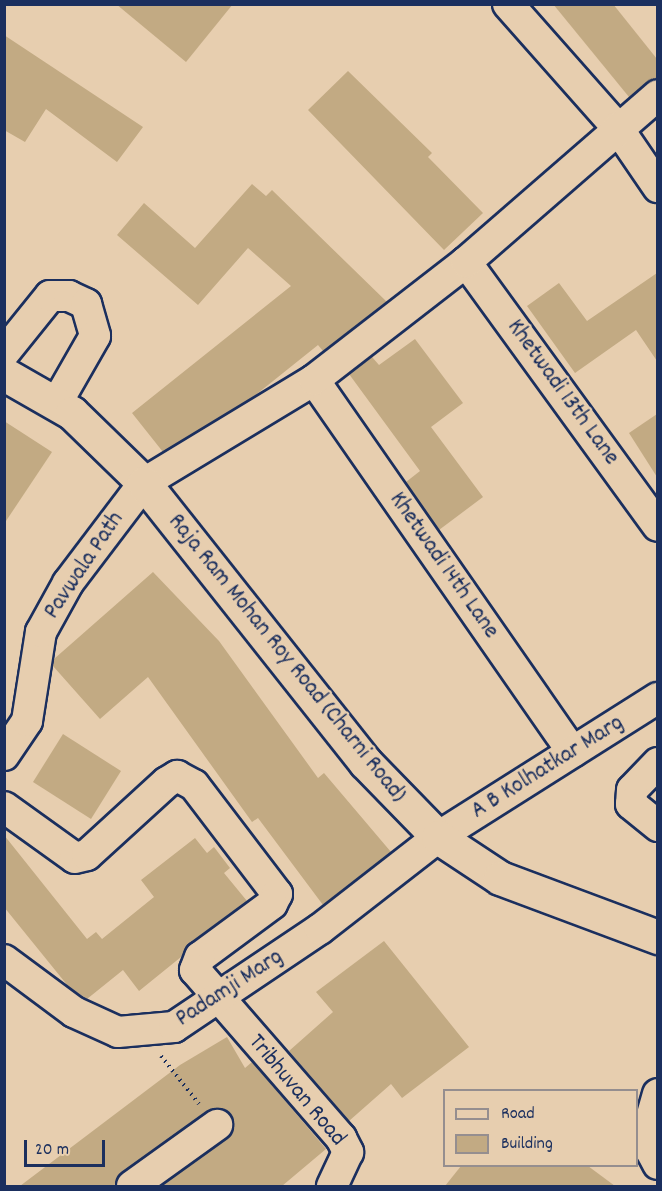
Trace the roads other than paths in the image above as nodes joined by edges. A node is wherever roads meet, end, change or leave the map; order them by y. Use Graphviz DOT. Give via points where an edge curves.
graph roads {
  1 [pos="508,4"];
  2 [pos="657,95"];
  3 [pos="617,127"];
  4 [pos="657,187"];
  5 [pos="466,262"];
  6 [pos="4,353"];
  7 [pos="4,374"];
  8 [pos="314,380"];
  9 [pos="56,404"];
  10 [pos="144,483"];
  11 [pos="657,526"];
  12 [pos="657,699"];
  13 [pos="573,752"];
  14 [pos="4,755"];
  15 [pos="657,763"];
  16 [pos="4,807"];
  17 [pos="657,826"];
  18 [pos="438,837"];
  19 [pos="657,937"];
  20 [pos="4,960"];
  21 [pos="219,1001"];
  22 [pos="657,1094"];
  23 [pos="217,1125"];
  24 [pos="657,1164"];
  25 [pos="132,1186"];
  26 [pos="332,1186"];
  1 -- 3 [label="street"];
  2 -- 3 [label="street"];
  3 -- 4 [label="street"];
  3 -- 5 [label="street"];
  5 -- 8 [label="street"];
  5 -- 11 [label="street, Khetwadi 13th Lane"];
  6 -- 9 [label="street" via="50,296 69,296 86,304 95,336"];
  7 -- 9 [label="main road, Raja Ram Mohan Roy Road (Charni Road)"];
  8 -- 10 [label="street"];
  8 -- 13 [label="street, Khetwadi 14th Lane"];
  9 -- 10 [label="main road, Raja Ram Mohan Roy Road (Charni Road)"];
  10 -- 14 [label="street, Pavwala Path" via="68,583 41,632 27,721"];
  10 -- 18 [label="main road, Raja Ram Mohan Roy Road (Charni Road)" via="365,762"];
  12 -- 13 [label="street, A B Kolhatkar Marg"];
  13 -- 18 [label="street, A B Kolhatkar Marg"];
  15 -- 17 [label="street" via="632,790 631,804"];
  16 -- 21 [label="street" via="75,858 87,855 167,782 187,778 277,894 272,904 196,963 195,970"];
  18 -- 19 [label="main road, Raja Ram Mohan Roy Road (Charni Road)" via="500,878"];
  18 -- 21 [label="street, Padamji Marg"];
  20 -- 21 [label="street, Padamji Marg" via="74,1012 118,1032 174,1028"];
  21 -- 26 [label="street, Tribhuvan Road" via="341,1138 348,1152"];
  22 -- 24 [label="street" via="649,1126 650,1149"];
  23 -- 25 [label="street"];
}
